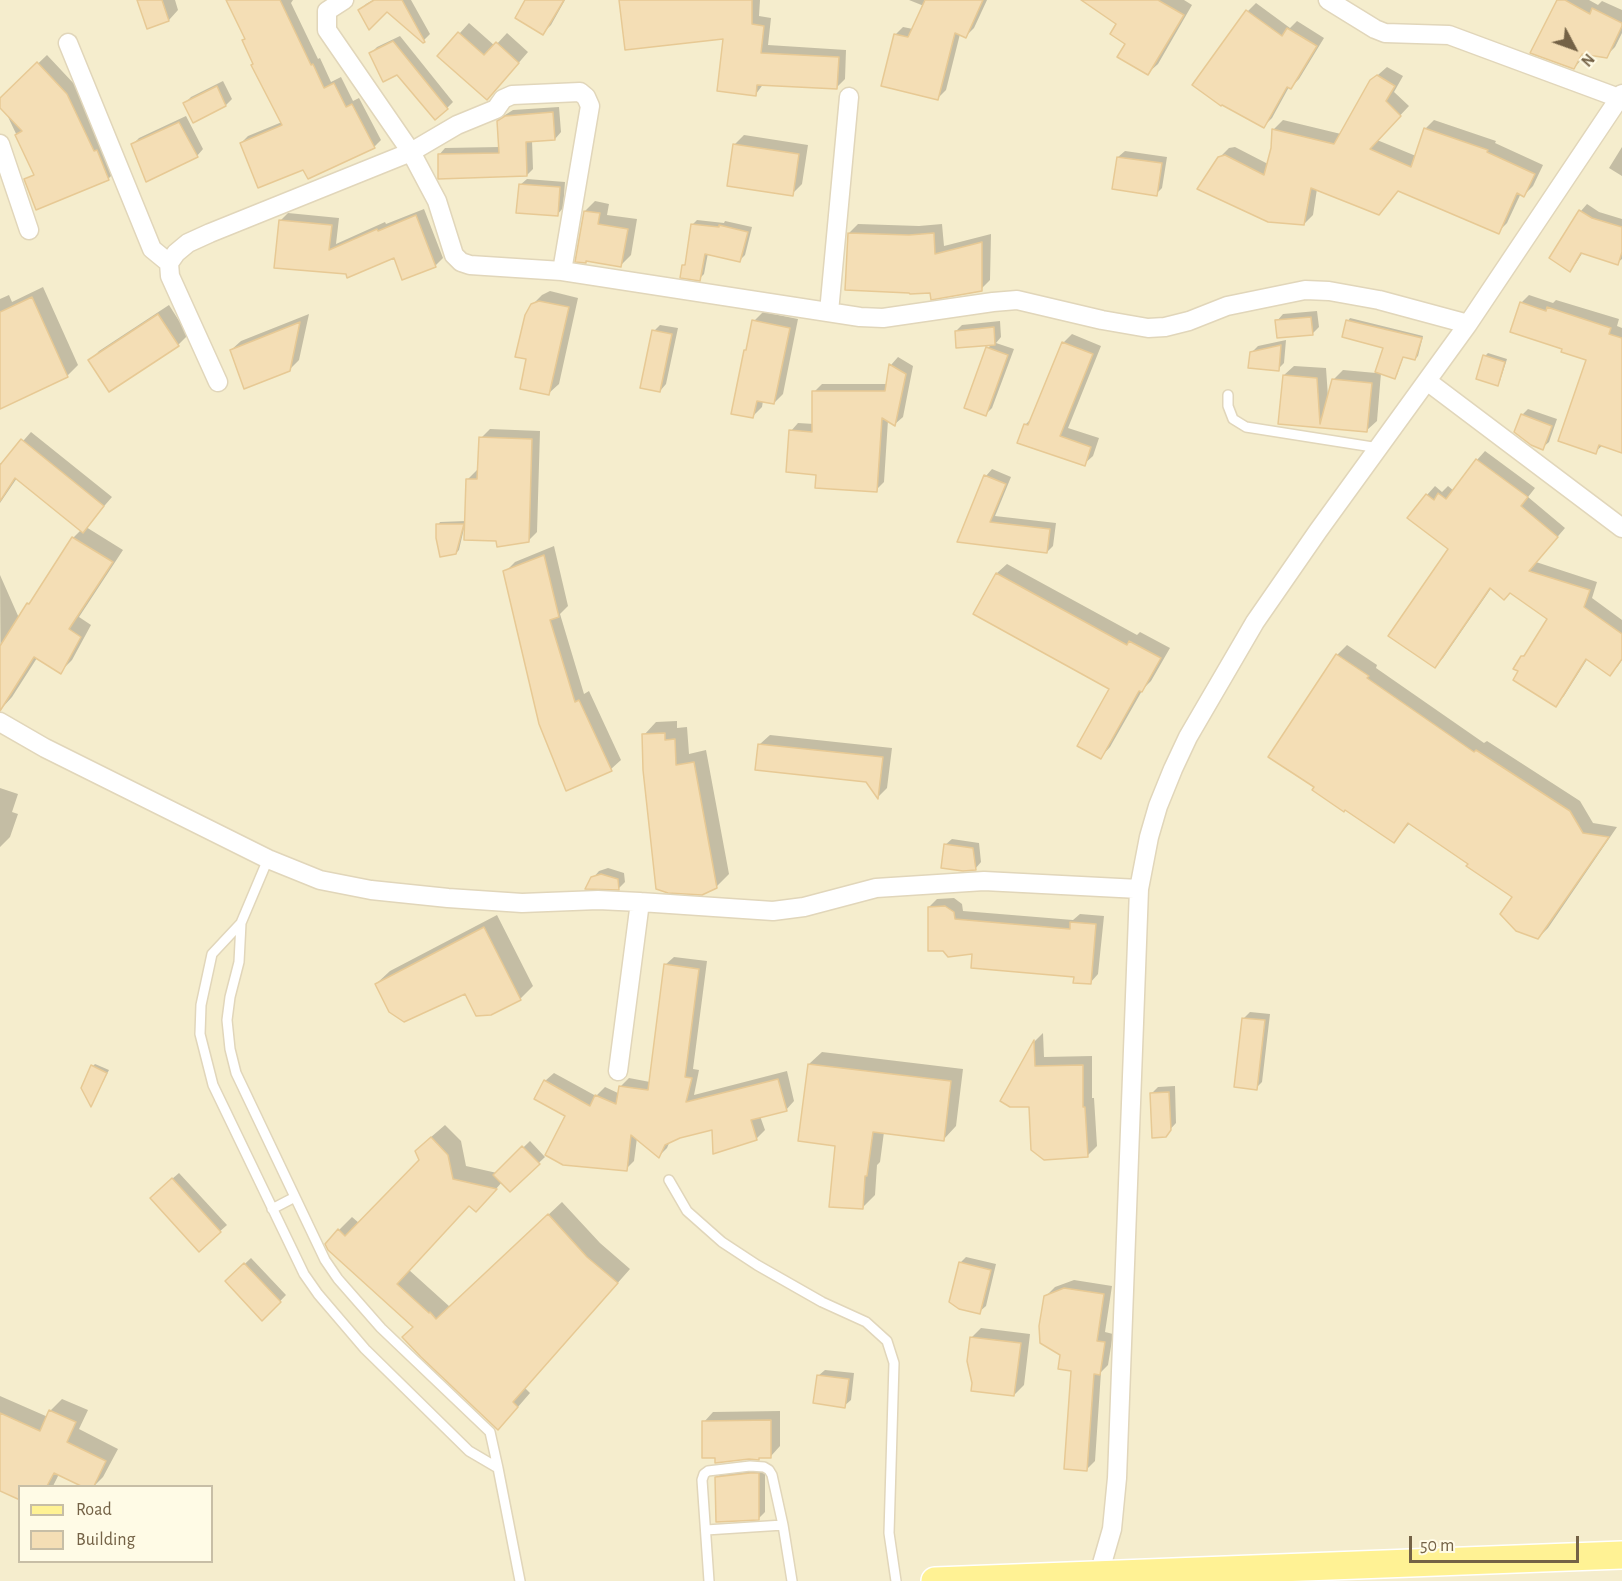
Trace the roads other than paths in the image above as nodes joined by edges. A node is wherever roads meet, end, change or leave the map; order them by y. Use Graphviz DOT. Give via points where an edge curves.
graph roads {
  1 [pos="344,0"];
  2 [pos="1328,0"];
  3 [pos="68,43"];
  4 [pos="1621,96"];
  5 [pos="849,97"];
  6 [pos="0,144"];
  7 [pos="411,152"];
  8 [pos="29,230"];
  9 [pos="169,262"];
  10 [pos="562,271"];
  11 [pos="829,312"];
  12 [pos="1468,324"];
  13 [pos="1427,381"];
  14 [pos="218,382"];
  15 [pos="1228,395"];
  16 [pos="1378,448"];
  17 [pos="1622,528"];
  18 [pos="0,722"];
  19 [pos="268,859"];
  20 [pos="1139,889"];
  21 [pos="640,902"];
  22 [pos="241,922"];
  23 [pos="618,1071"];
  24 [pos="669,1179"];
  25 [pos="295,1197"];
  26 [pos="272,1209"];
  27 [pos="498,1468"];
  28 [pos="783,1525"];
  29 [pos="706,1530"];
  30 [pos="1622,1555"];
  31 [pos="1098,1578"];
  32 [pos="520,1581"];
  33 [pos="709,1581"];
  34 [pos="792,1581"];
  35 [pos="896,1581"];
  36 [pos="935,1581"];
  1 -- 7 [label="street" via="327,11 327,30"];
  2 -- 4 [label="street" via="1385,33 1449,34"];
  3 -- 9 [label="street" via="152,249"];
  4 -- 12 [label="street"];
  5 -- 11 [label="street"];
  6 -- 8 [label="street"];
  7 -- 9 [label="street" via="210,233 188,243"];
  7 -- 10 [label="street" via="437,201 454,255 461,262"];
  7 -- 10 [label="street" via="457,125 495,109 512,95 580,92 590,106"];
  9 -- 14 [label="street" via="170,276"];
  10 -- 11 [label="street"];
  11 -- 12 [label="street" via="883,318 1017,300 1148,328 1165,327 1227,306 1305,290 1379,300"];
  12 -- 13 [label="street"];
  13 -- 16 [label="street"];
  13 -- 17 [label="street"];
  15 -- 16 [label="lane" via="1233,419 1245,428"];
  16 -- 20 [label="street" via="1255,622 1210,696 1158,806"];
  18 -- 19 [label="street"];
  19 -- 21 [label="street" via="320,880 371,890 522,903"];
  19 -- 22 [label="lane"];
  20 -- 21 [label="street" via="984,881 876,888 773,911"];
  20 -- 31 [label="street" via="1117,1478 1112,1529"];
  21 -- 23 [label="street"];
  22 -- 25 [label="lane" via="239,962 227,1020 230,1049 236,1073"];
  22 -- 26 [label="lane" via="212,954 201,1005 200,1034 213,1086"];
  24 -- 35 [label="lane" via="687,1211 722,1242 822,1302 866,1322 887,1341 894,1363 889,1533"];
  25 -- 26 [label="lane"];
  25 -- 27 [label="lane" via="339,1279 381,1328 490,1432"];
  26 -- 27 [label="lane" via="304,1274 365,1349 469,1451"];
  27 -- 32 [label="lane"];
  28 -- 29 [label="lane"];
  28 -- 29 [label="lane" via="772,1475 764,1467 750,1466 704,1474"];
  28 -- 34 [label="lane"];
  29 -- 33 [label="lane"];
  30 -- 31 [label="main road"];
  31 -- 36 [label="main road"];
}
